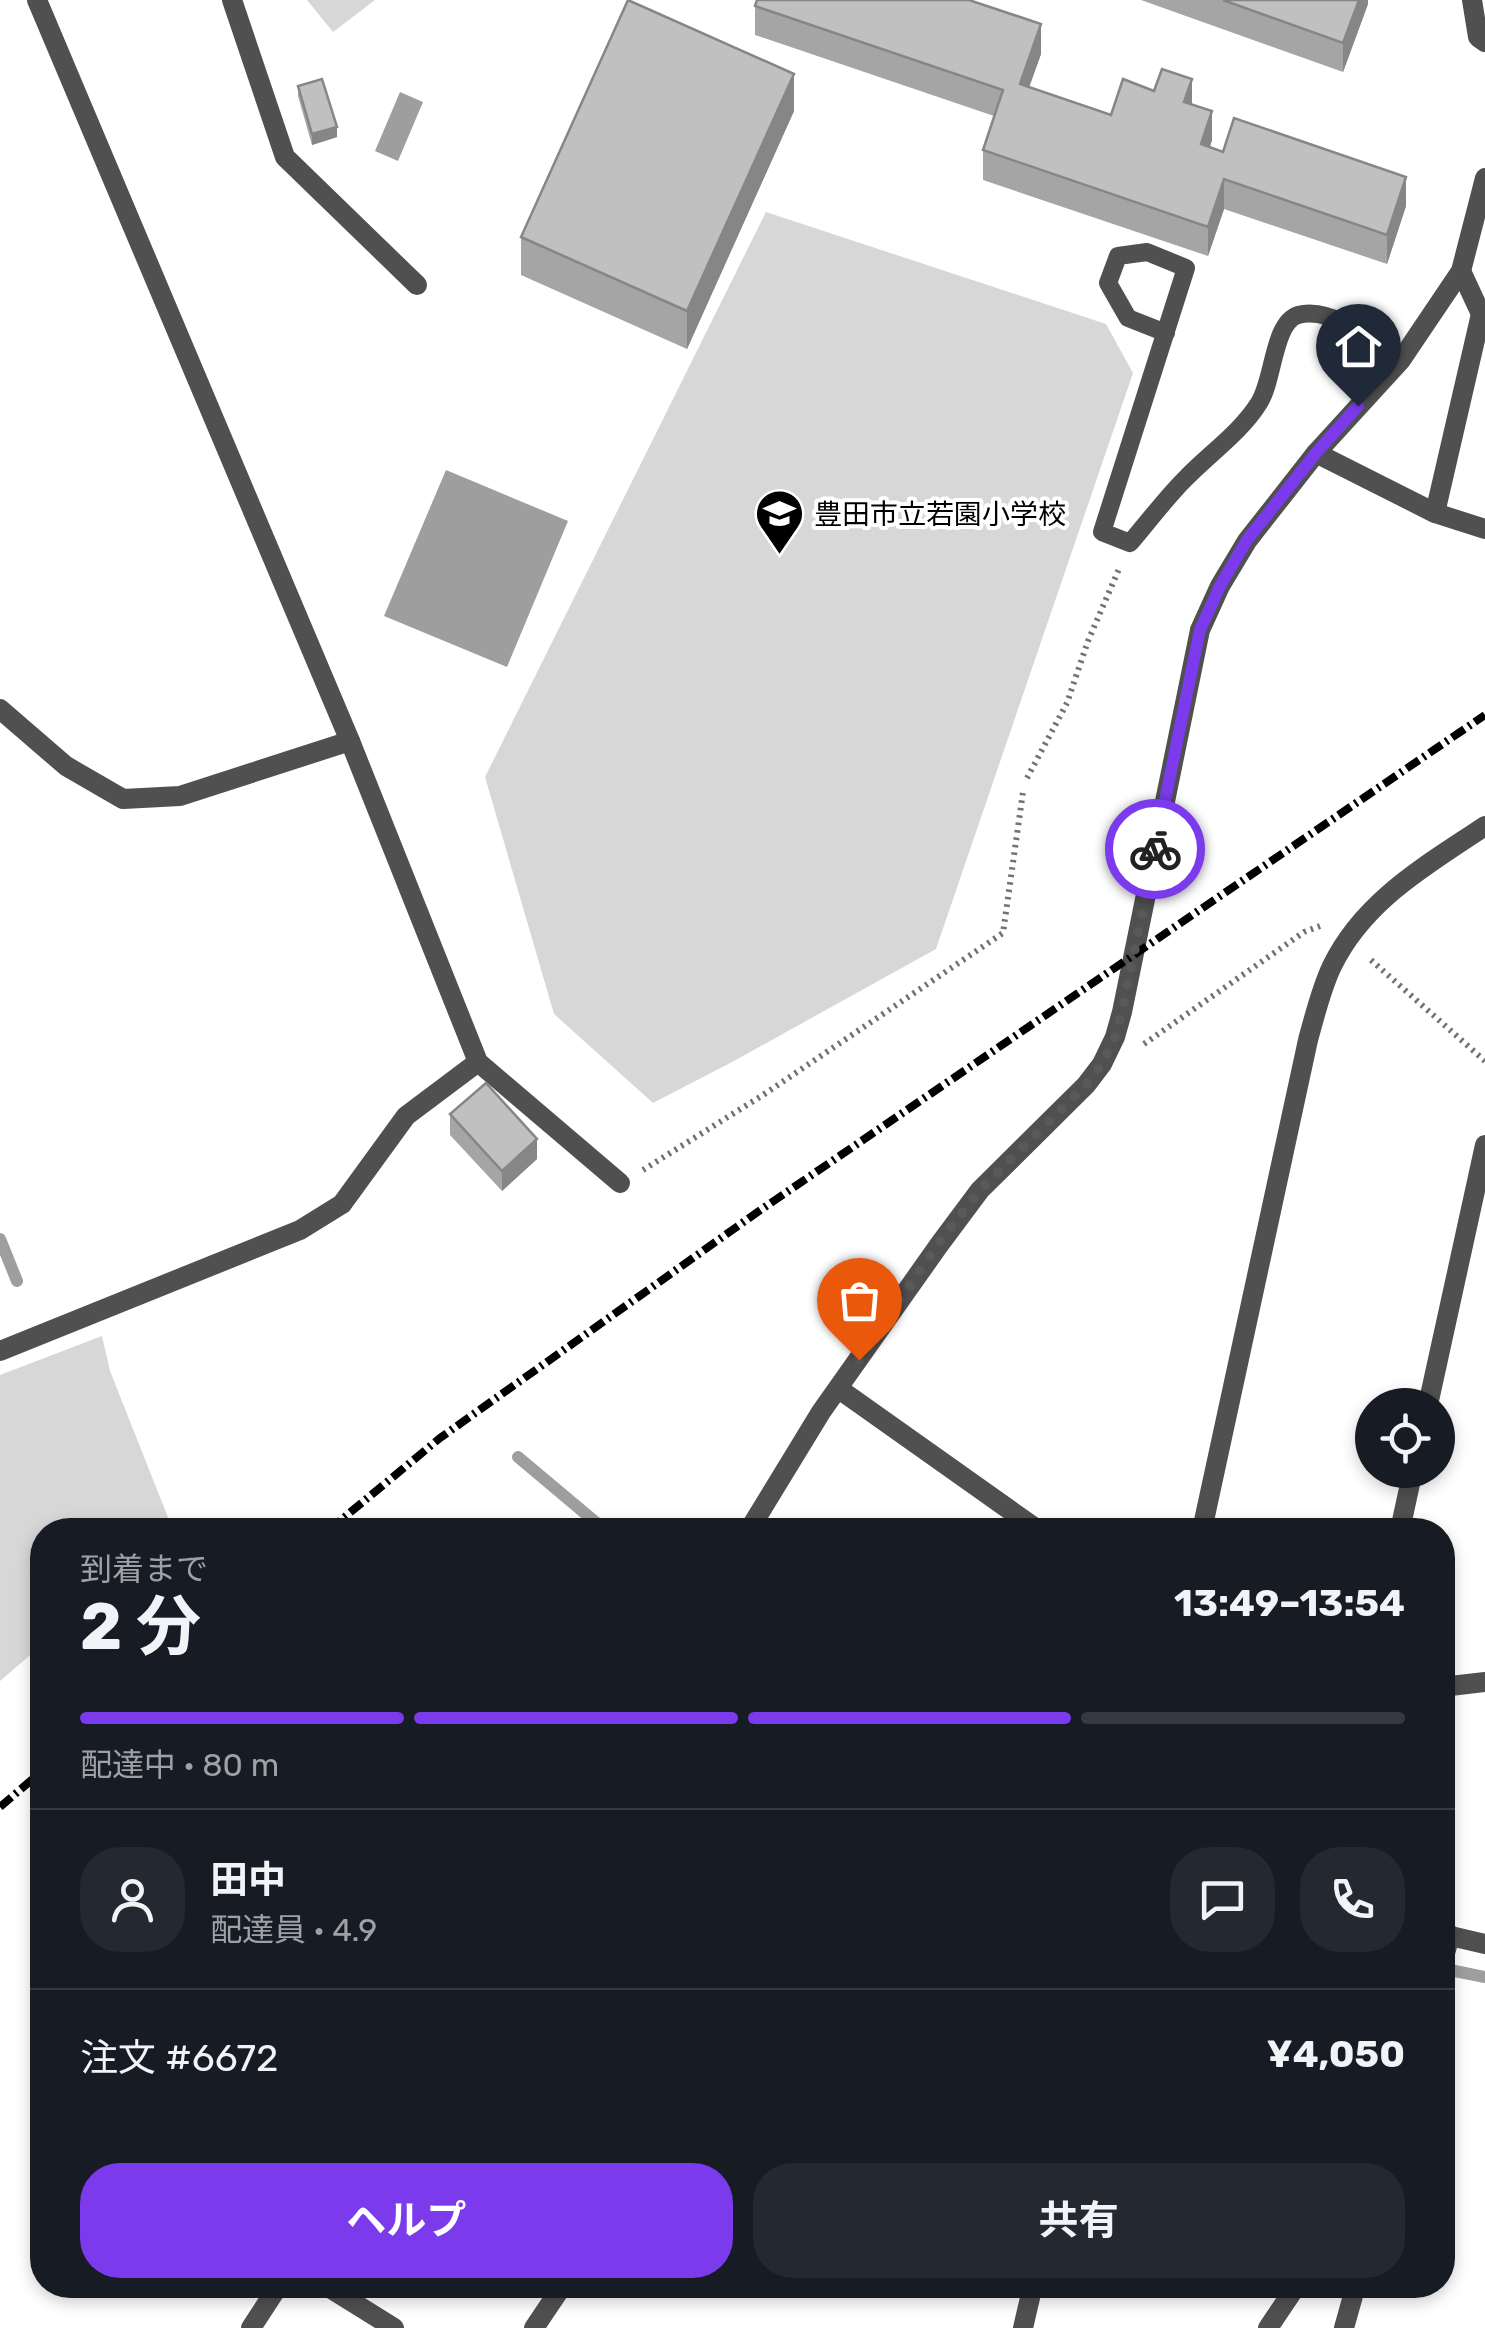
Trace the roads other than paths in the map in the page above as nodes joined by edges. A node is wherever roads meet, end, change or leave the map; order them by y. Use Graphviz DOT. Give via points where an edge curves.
graph roads {
  1 [pos="37,0"];
  2 [pos="232,0"];
  3 [pos="1472,0"];
  4 [pos="1485,42"];
  5 [pos="1485,178"];
  6 [pos="1461,272"];
  7 [pos="418,285"];
  8 [pos="1483,314"];
  9 [pos="1166,333"];
  10 [pos="1401,360"];
  11 [pos="1316,453"];
  12 [pos="1435,513"];
  13 [pos="1485,529"];
  14 [pos="0,708"];
  15 [pos="350,742"];
  16 [pos="1485,826"];
  17 [pos="478,1062"];
  18 [pos="1485,1145"];
  19 [pos="620,1183"];
  20 [pos="0,1351"];
  21 [pos="1432,1388"];
  22 [pos="839,1389"];
  23 [pos="1410,1488"];
  24 [pos="756,1518"];
  25 [pos="1021,1518"];
  26 [pos="1205,1518"];
  27 [pos="1403,1518"];
  28 [pos="1485,1682"];
  29 [pos="1455,1685"];
  30 [pos="1455,1936"];
  31 [pos="1485,1944"];
  32 [pos="271,2298"];
  33 [pos="346,2298"];
  34 [pos="554,2298"];
  35 [pos="1030,2298"];
  36 [pos="1288,2298"];
  37 [pos="1352,2298"];
  38 [pos="252,2328"];
  39 [pos="394,2328"];
  40 [pos="534,2328"];
  41 [pos="1023,2328"];
  42 [pos="1268,2328"];
  43 [pos="1344,2328"];
  1 -- 15 [label="street"];
  2 -- 7 [label="street" via="285,157"];
  3 -- 4 [label="street" via="1478,38"];
  5 -- 6 [label="street"];
  6 -- 8 [label="street"];
  6 -- 10 [label="street"];
  8 -- 12 [label="street"];
  9 -- 9 [label="lane" via="1186,268 1147,252 1118,256 1108,284 1128,318"];
  9 -- 10 [label="lane" via="1102,532 1130,544 1250,416 1269,381 1280,333 1292,319 1318,315 1342,322"];
  10 -- 11 [label="street"];
  11 -- 12 [label="street"];
  11 -- 22 [label="street" via="1247,540 1200,630 1122,1012 1102,1064 980,1190"];
  12 -- 13 [label="street"];
  14 -- 15 [label="street" via="66,766 123,798 180,796"];
  15 -- 17 [label="street"];
  16 -- 26 [label="street" via="1382,898 1332,966 1308,1040"];
  17 -- 19 [label="street"];
  17 -- 20 [label="street" via="406,1116 342,1204 300,1230"];
  18 -- 21 [label="street"];
  22 -- 24 [label="street"];
  22 -- 25 [label="street"];
  23 -- 27 [label="street"];
  28 -- 29 [label="street"];
  30 -- 31 [label="street"];
  32 -- 38 [label="street"];
  33 -- 39 [label="street"];
  34 -- 40 [label="street"];
  35 -- 41 [label="street"];
  36 -- 42 [label="street"];
  37 -- 43 [label="street"];
}
